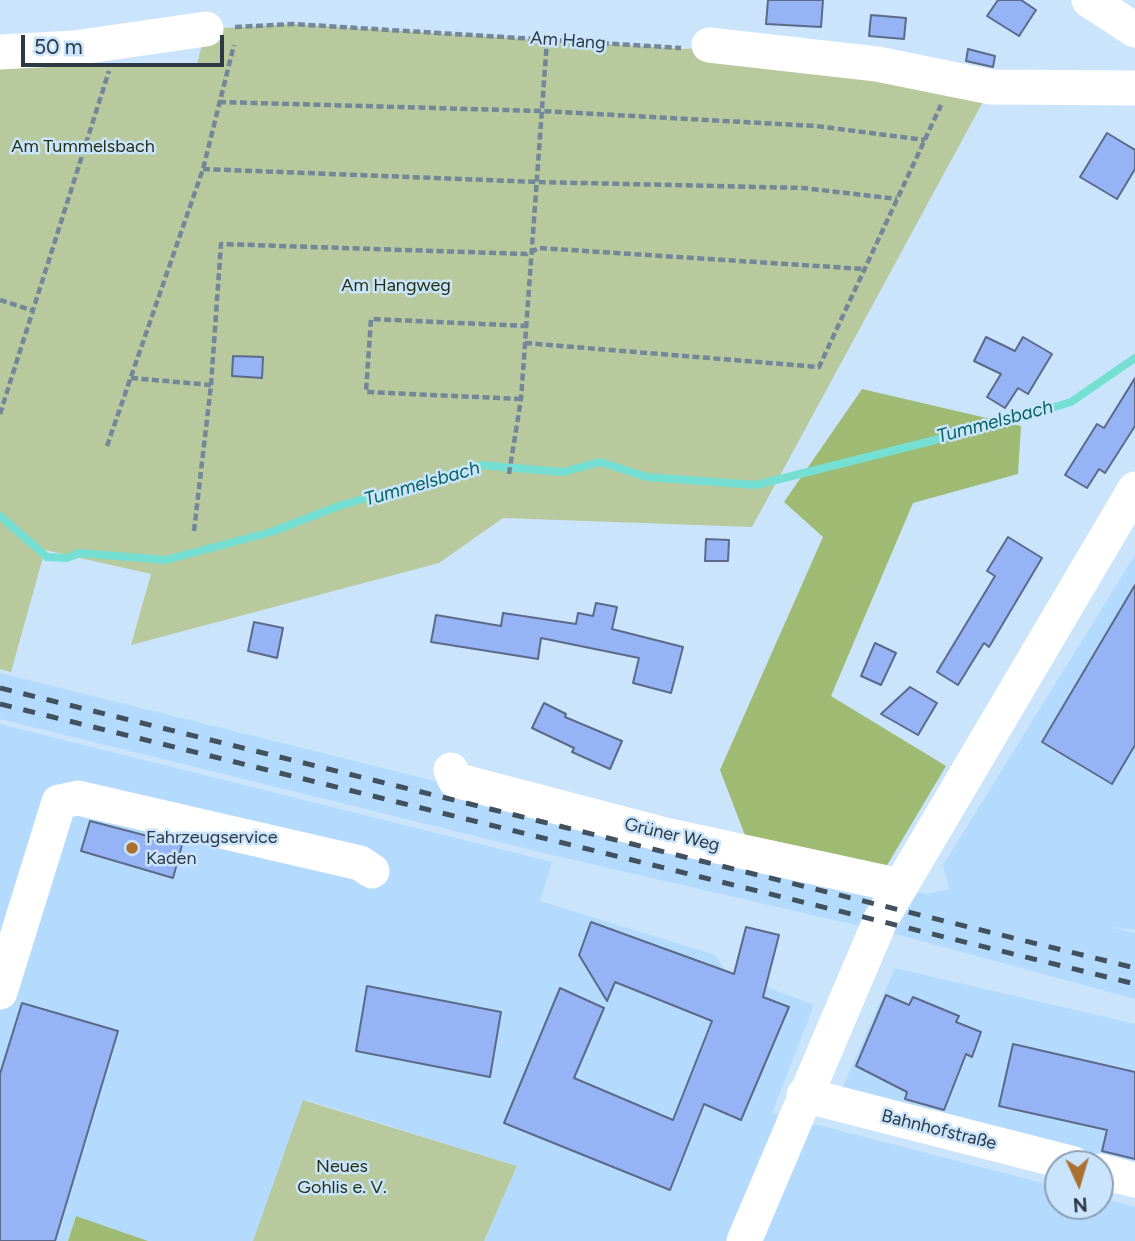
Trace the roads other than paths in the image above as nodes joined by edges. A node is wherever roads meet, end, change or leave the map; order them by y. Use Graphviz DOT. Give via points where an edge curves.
graph roads {
  1 [pos="1088,0"];
  2 [pos="223,28"];
  3 [pos="1135,30"];
  4 [pos="709,46"];
  5 [pos="0,52"];
  6 [pos="1135,88"];
  7 [pos="1135,489"];
  8 [pos="450,770"];
  9 [pos="372,871"];
  10 [pos="901,886"];
  11 [pos="0,992"];
  12 [pos="804,1095"];
  13 [pos="1044,1156"];
  14 [pos="1114,1175"];
  15 [pos="1135,1180"];
  16 [pos="744,1241"];
  1 -- 3 [label="street"];
  2 -- 5 [label="street" via="74,48"];
  4 -- 6 [label="street" via="877,64 991,87"];
  7 -- 10 [label="street"];
  8 -- 10 [label="street, Grüner Weg" via="455,780 662,834"];
  9 -- 11 [label="street" via="360,863 78,798 59,802"];
  10 -- 12 [label="street" via="880,921"];
  12 -- 13 [label="street, Bahnhofstraße"];
  12 -- 16 [label="street"];
  14 -- 15 [label="street"];
}
